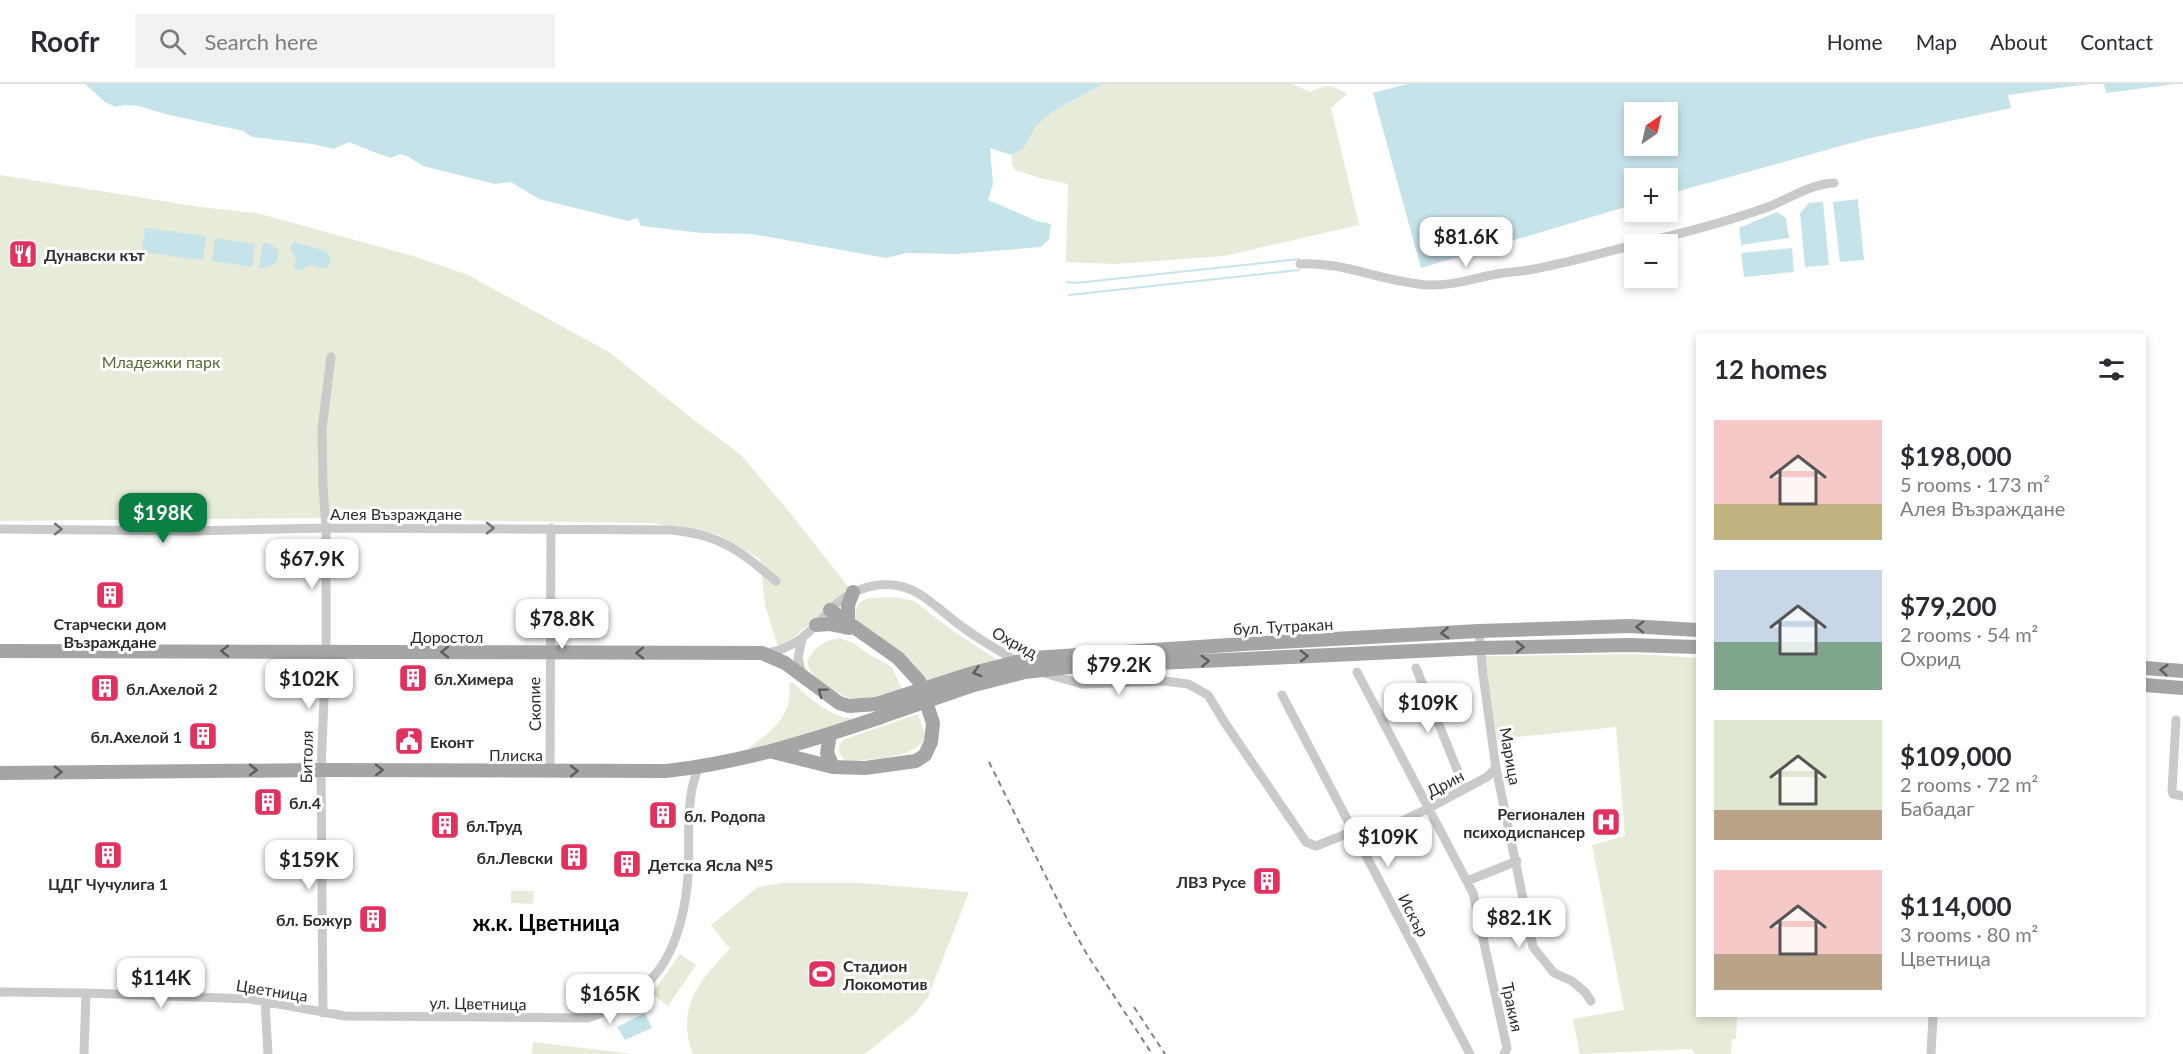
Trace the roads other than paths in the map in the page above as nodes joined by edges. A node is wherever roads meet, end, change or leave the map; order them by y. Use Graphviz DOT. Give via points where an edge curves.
graph roads {
  1 [pos="1834,183"];
  2 [pos="1677,234"];
  3 [pos="1624,248"];
  4 [pos="1299,264"];
  5 [pos="331,357"];
  6 [pos="326,528"];
  7 [pos="550,528"];
  8 [pos="0,529"];
  9 [pos="776,581"];
  10 [pos="853,592"];
  11 [pos="830,610"];
  12 [pos="816,625"];
  13 [pos="853,627"];
  14 [pos="1696,630"];
  15 [pos="1479,631"];
  16 [pos="802,639"];
  17 [pos="1696,647"];
  18 [pos="1480,648"];
  19 [pos="0,651"];
  20 [pos="326,651"];
  21 [pos="549,652"];
  22 [pos="762,653"];
  23 [pos="1416,668"];
  24 [pos="2146,668"];
  25 [pos="2183,671"];
  26 [pos="1357,672"];
  27 [pos="803,678"];
  28 [pos="2146,685"];
  29 [pos="2183,688"];
  30 [pos="1282,695"];
  31 [pos="879,711"];
  32 [pos="2176,720"];
  33 [pos="830,734"];
  34 [pos="771,752"];
  35 [pos="834,767"];
  36 [pos="698,768"];
  37 [pos="1496,768"];
  38 [pos="321,770"];
  39 [pos="550,771"];
  40 [pos="0,773"];
  41 [pos="1465,789"];
  42 [pos="2178,795"];
  43 [pos="1429,808"];
  44 [pos="1354,831"];
  45 [pos="1306,842"];
  46 [pos="1516,861"];
  47 [pos="1467,881"];
  48 [pos="0,992"];
  49 [pos="86,993"];
  50 [pos="265,1001"];
  51 [pos="1591,1002"];
  52 [pos="323,1013"];
  53 [pos="1933,1017"];
  54 [pos="84,1054"];
  55 [pos="268,1054"];
  56 [pos="1470,1054"];
  57 [pos="1504,1054"];
  58 [pos="1931,1054"];
  1 -- 2 [label="street"];
  3 -- 4 [label="street" via="1446,285 1398,282 1343,267"];
  5 -- 6 [label="street, Битоля" via="322,429"];
  6 -- 7 [label="street, Алея Възраждане, one-way"];
  8 -- 6 [label="street, Алея Възраждане, one-way"];
  6 -- 20 [label="street, Битоля"];
  7 -- 9 [label="street, Алея Възраждане" via="688,531 718,539"];
  7 -- 21 [label="street, Скопие"];
  10 -- 11 [label="street, Охрид"];
  10 -- 13 [label="main road" via="848,605"];
  10 -- 45 [label="street, Охрид" via="895,585 911,589 982,641 1047,675 1082,684 1164,681 1188,684 1208,694"];
  11 -- 12 [label="street, Охрид"];
  11 -- 13 [label="main road"];
  12 -- 13 [label="main road"];
  12 -- 16 [label="street, Охрид"];
  13 -- 35 [label="main road" via="898,658 919,681 933,732 925,755 916,761 865,768"];
  14 -- 15 [label="main road, бул. Тутракан, one-way" via="1629,627"];
  15 -- 18 [label="street, Марица"];
  15 -- 31 [label="main road, бул. Тутракан, one-way, bridge" via="1033,658 973,673"];
  16 -- 22 [label="street" via="783,649"];
  16 -- 27 [label="street" via="798,658"];
  18 -- 17 [label="main road, бул. Тутракан, one-way"];
  31 -- 18 [label="main road, бул. Тутракан, one-way, bridge" via="1025,672 1069,667"];
  18 -- 37 [label="street, Марица"];
  20 -- 19 [label="main road, Доростол, one-way"];
  21 -- 20 [label="main road, Доростол, one-way"];
  20 -- 38 [label="street, Битоля"];
  22 -- 21 [label="main road, Доростол, one-way"];
  21 -- 39 [label="street, Скопие"];
  22 -- 27 [label="main road, Доростол" via="785,663"];
  23 -- 41 [label="street"];
  25 -- 24 [label="main road, one-way"];
  26 -- 43 [label="street, Тракия"];
  31 -- 27 [label="main road, Доростол, one-way" via="839,703"];
  28 -- 29 [label="main road"];
  30 -- 44 [label="street, Искър"];
  31 -- 33 [label="main road, Плиска"];
  32 -- 42 [label="street" via="2172,791"];
  33 -- 34 [label="main road, Плиска"];
  33 -- 35 [label="main road" via="827,753"];
  34 -- 35 [label="main road"];
  34 -- 36 [label="main road, Плиска"];
  39 -- 36 [label="main road, Плиска, one-way"];
  36 -- 52 [label="street, ул. Цветница" via="691,795 687,887 675,942 656,975 622,1004 588,1018"];
  37 -- 41 [label="street, Дрин"];
  37 -- 46 [label="street, Марица"];
  38 -- 39 [label="main road, Плиска, one-way"];
  40 -- 38 [label="main road, Плиска, one-way"];
  38 -- 52 [label="street, Битоля"];
  41 -- 43 [label="street, Дрин"];
  43 -- 44 [label="street, Дрин" via="1371,836"];
  43 -- 47 [label="street, Тракия"];
  44 -- 45 [label="street, Дрин" via="1316,846"];
  44 -- 56 [label="street, Искър"];
  46 -- 47 [label="street"];
  46 -- 51 [label="street, Марица" via="1533,946 1554,973 1572,981"];
  47 -- 57 [label="street, Тракия" via="1473,893 1507,1048"];
  48 -- 49 [label="street, Цветница"];
  49 -- 50 [label="street, Цветница"];
  49 -- 54 [label="street"];
  50 -- 52 [label="street, Цветница"];
  50 -- 55 [label="street"];
  53 -- 58 [label="street"];
}
